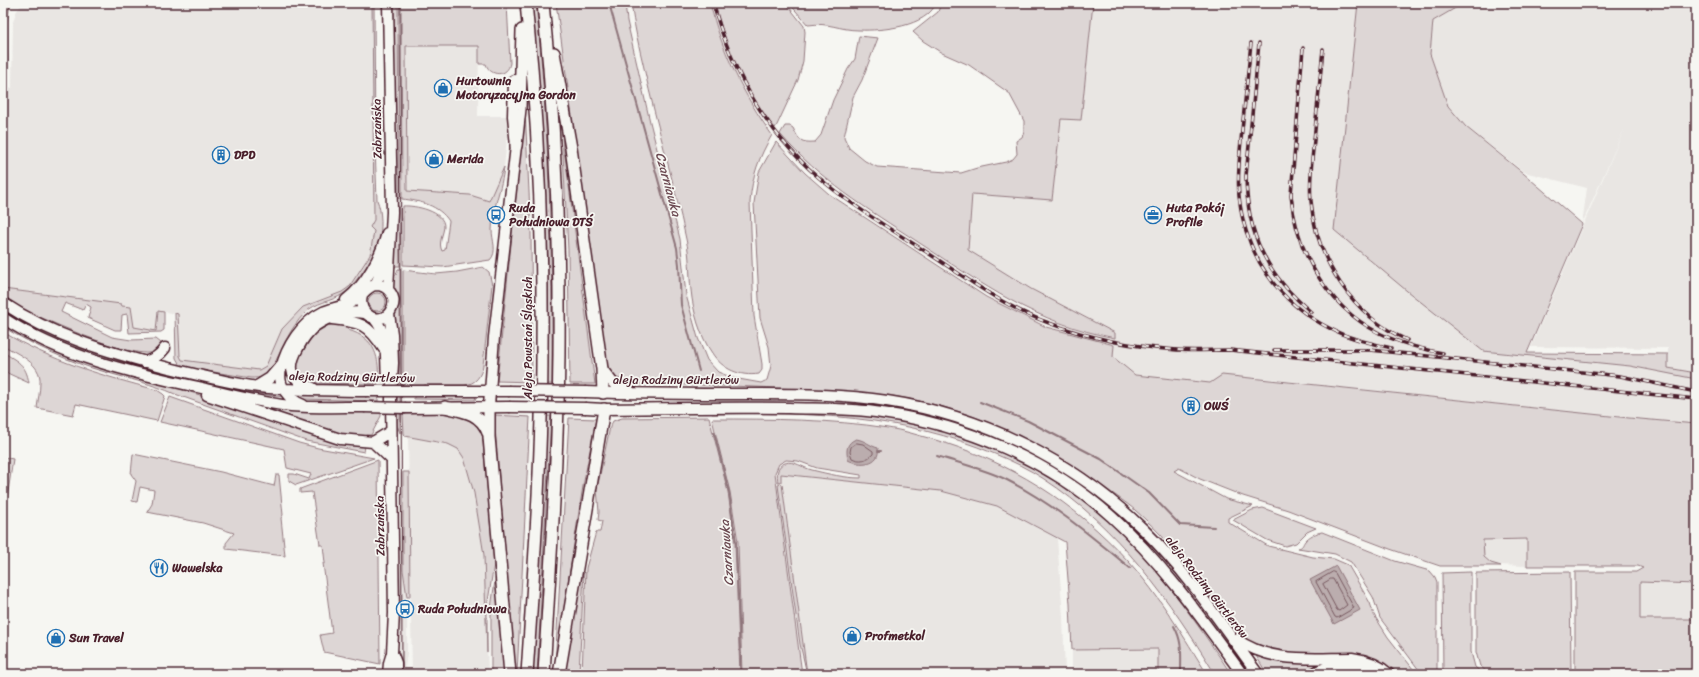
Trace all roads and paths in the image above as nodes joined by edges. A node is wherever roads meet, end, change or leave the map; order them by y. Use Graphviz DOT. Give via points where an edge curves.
graph roads {
  1 [pos="388,3"];
  2 [pos="522,3"];
  3 [pos="526,3"];
  4 [pos="544,3"];
  5 [pos="514,80"];
  6 [pos="516,146"];
  7 [pos="392,212"];
  8 [pos="390,254"];
  9 [pos="374,285"];
  10 [pos="388,289"];
  11 [pos="362,295"];
  12 [pos="3,303"];
  13 [pos="336,307"];
  14 [pos="389,314"];
  15 [pos="369,316"];
  16 [pos="3,318"];
  17 [pos="328,319"];
  18 [pos="385,350"];
  19 [pos="144,362"];
  20 [pos="283,362"];
  21 [pos="602,369"];
  22 [pos="176,370"];
  23 [pos="491,374"];
  24 [pos="182,384"];
  25 [pos="257,386"];
  26 [pos="283,389"];
  27 [pos="320,390"];
  28 [pos="472,391"];
  29 [pos="490,391"];
  30 [pos="604,393"];
  31 [pos="635,393"];
  32 [pos="391,399"];
  33 [pos="489,406"];
  34 [pos="309,407"];
  35 [pos="445,407"];
  36 [pos="604,409"];
  37 [pos="391,431"];
  38 [pos="489,437"];
  39 [pos="373,442"];
  40 [pos="391,459"];
  41 [pos="1228,633"];
  42 [pos="392,653"];
  43 [pos="388,674"];
  44 [pos="396,674"];
  45 [pos="510,674"];
  46 [pos="527,674"];
  47 [pos="544,674"];
  48 [pos="559,674"];
  49 [pos="1242,674"];
  50 [pos="1258,674"];
  51 [pos="1313,674"];
  52 [pos="1374,674"];
  53 [pos="1389,674"];
  1 -- 7 [label="main road, Zabrzańska"];
  2 -- 6 [label="main road" via="520,109"];
  3 -- 46 [label="main road, Aleja Powstań Śląskich" via="539,182 542,344"];
  4 -- 21 [label="main road" via="571,148"];
  4 -- 47 [label="main road" via="559,257 559,345"];
  5 -- 6 [label="main road" via="513,116"];
  6 -- 23 [label="main road"];
  7 -- 8 [label="main road, Zabrzańska"];
  7 -- 13 [label="main road" via="384,243 374,265 357,290"];
  8 -- 9 [label="main road, Zabrzańska"];
  8 -- 10 [label="main road, Zabrzańska"];
  9 -- 10 [label="main road"];
  9 -- 11 [label="main road"];
  10 -- 14 [label="main road" via="394,303"];
  11 -- 13 [label="main road" via="353,302"];
  11 -- 15 [label="main road" via="361,303"];
  12 -- 19 [label="main road, aleja Rodziny Gürtlerów" via="63,336"];
  13 -- 20 [label="main road" via="315,316 305,324 294,338"];
  14 -- 15 [label="main road" via="380,318"];
  14 -- 32 [label="main road, Zabrzańska" via="393,349"];
  15 -- 17 [label="main road" via="350,312"];
  15 -- 18 [label="main road, Zabrzańska" via="383,331"];
  16 -- 24 [label="main road, aleja Rodziny Gürtlerów" via="32,335 84,357"];
  17 -- 18 [label="main road" via="350,321 364,326 374,334"];
  17 -- 27 [label="main road" via="314,327 306,336 291,365 298,381"];
  18 -- 32 [label="main road, Zabrzańska"];
  19 -- 22 [label="main road, aleja Rodziny Gürtlerów"];
  19 -- 22 [label="main road" via="154,360 165,348 170,364"];
  20 -- 25 [label="main road" via="270,378"];
  20 -- 26 [label="main road" via="280,374"];
  21 -- 30 [label="main road"];
  21 -- 31 [label="main road" via="613,383"];
  22 -- 25 [label="main road, aleja Rodziny Gürtlerów"];
  23 -- 28 [label="main road" via="484,383"];
  23 -- 29 [label="main road"];
  24 -- 34 [label="main road, aleja Rodziny Gürtlerów" via="271,403"];
  24 -- 39 [label="main road" via="220,400 340,439"];
  25 -- 26 [label="main road, aleja Rodziny Gürtlerów"];
  26 -- 27 [label="main road, aleja Rodziny Gürtlerów"];
  26 -- 34 [label="main road" via="295,401"];
  27 -- 28 [label="main road, aleja Rodziny Gürtlerów, bridge"];
  28 -- 29 [label="main road, aleja Rodziny Gürtlerów"];
  29 -- 30 [label="main road, aleja Rodziny Gürtlerów, bridge"];
  29 -- 33 [label="main road"];
  30 -- 31 [label="main road, aleja Rodziny Gürtlerów"];
  30 -- 36 [label="main road"];
  31 -- 41 [label="main road, aleja Rodziny Gürtlerów" via="804,394 884,400 953,415 988,428 1059,463 1119,507 1170,557"];
  32 -- 37 [label="main road, Zabrzańska"];
  33 -- 35 [label="main road, aleja Rodziny Gürtlerów"];
  33 -- 36 [label="main road, aleja Rodziny Gürtlerów, bridge"];
  33 -- 38 [label="main road"];
  34 -- 35 [label="main road, aleja Rodziny Gürtlerów, bridge"];
  35 -- 38 [label="main road" via="476,416 483,422"];
  36 -- 48 [label="main road"];
  36 -- 49 [label="main road, aleja Rodziny Gürtlerów" via="757,407 881,413 951,428 998,445 1054,474 1112,516 1162,568"];
  37 -- 39 [label="main road"];
  37 -- 40 [label="main road, Zabrzańska"];
  38 -- 45 [label="main road"];
  39 -- 40 [label="main road"];
  40 -- 42 [label="main road, Zabrzańska"];
  41 -- 50 [label="main road, aleja Rodziny Gürtlerów"];
  41 -- 53 [label="main road" via="1247,647 1264,654 1281,658 1364,659"];
  42 -- 43 [label="main road, Zabrzańska"];
  42 -- 44 [label="main road, Zabrzańska" via="396,663"];
  51 -- 52 [label="main road" via="1335,668 1356,668"];
}
